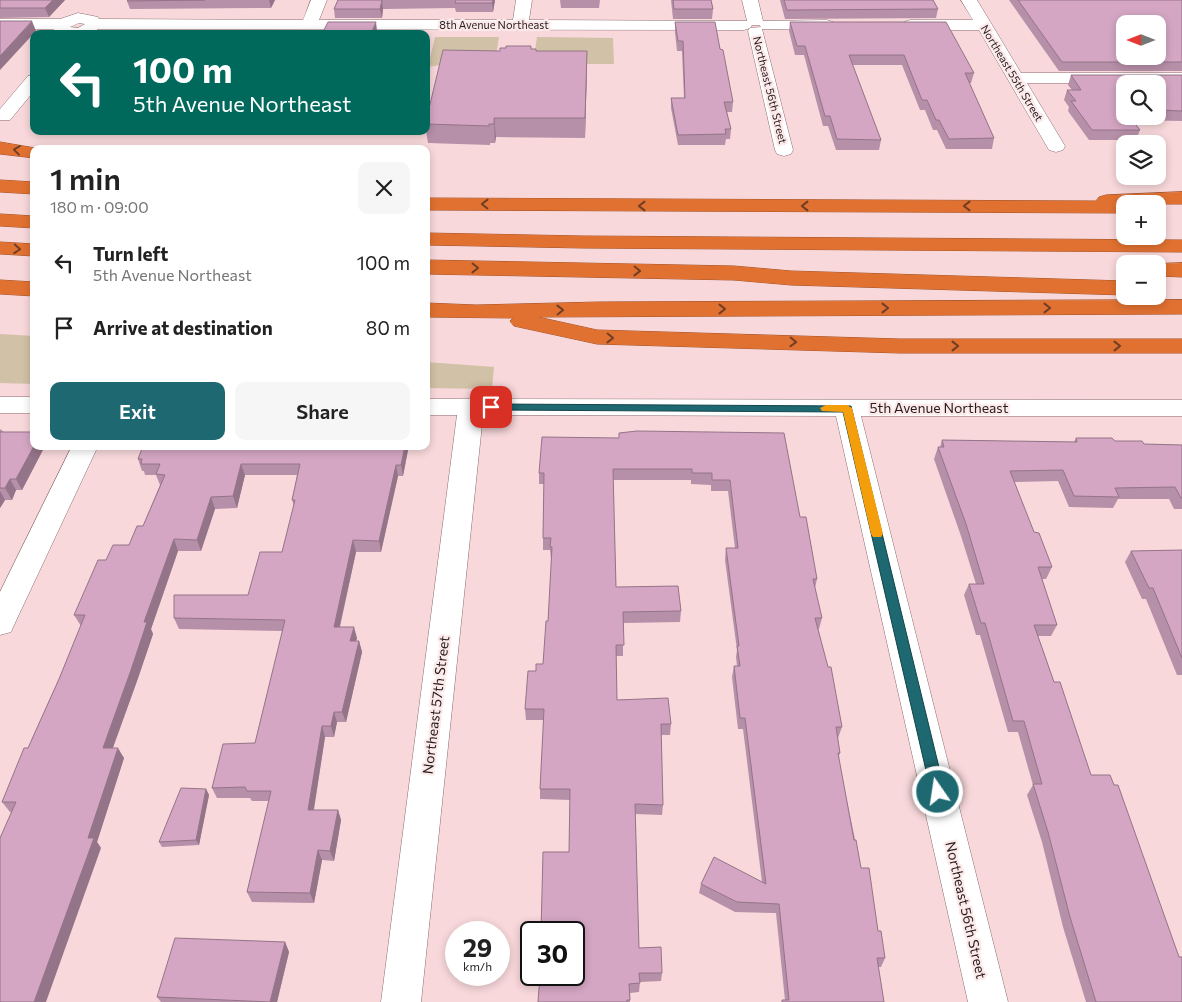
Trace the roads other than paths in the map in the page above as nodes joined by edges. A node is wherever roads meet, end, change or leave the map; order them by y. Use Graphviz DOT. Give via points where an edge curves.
graph roads {
  1 [pos="319,0"];
  2 [pos="524,0"];
  3 [pos="750,0"];
  4 [pos="969,0"];
  5 [pos="0,24"];
  6 [pos="309,24"];
  7 [pos="520,25"];
  8 [pos="839,25"];
  9 [pos="898,25"];
  10 [pos="983,25"];
  11 [pos="755,26"];
  12 [pos="69,30"];
  13 [pos="1014,78"];
  14 [pos="1182,78"];
  15 [pos="30,85"];
  16 [pos="4,116"];
  17 [pos="1056,146"];
  18 [pos="0,148"];
  19 [pos="784,150"];
  20 [pos="30,152"];
  21 [pos="430,185"];
  22 [pos="0,186"];
  23 [pos="30,188"];
  24 [pos="1182,198"];
  25 [pos="430,204"];
  26 [pos="603,206"];
  27 [pos="1016,206"];
  28 [pos="1116,207"];
  29 [pos="1166,207"];
  30 [pos="1182,207"];
  31 [pos="0,220"];
  32 [pos="30,222"];
  33 [pos="430,239"];
  34 [pos="1182,246"];
  35 [pos="0,248"];
  36 [pos="30,250"];
  37 [pos="430,267"];
  38 [pos="1116,270"];
  39 [pos="1166,270"];
  40 [pos="1182,270"];
  41 [pos="734,273"];
  42 [pos="0,288"];
  43 [pos="1116,288"];
  44 [pos="1166,288"];
  45 [pos="30,289"];
  46 [pos="1182,289"];
  47 [pos="1182,307"];
  48 [pos="430,310"];
  49 [pos="476,312"];
  50 [pos="1182,346"];
  51 [pos="0,405"];
  52 [pos="30,405"];
  53 [pos="430,407"];
  54 [pos="471,407"];
  55 [pos="847,408"];
  56 [pos="1182,408"];
  57 [pos="82,450"];
  58 [pos="0,623"];
  59 [pos="401,1002"];
  60 [pos="988,1002"];
  1 -- 6 [label="street"];
  2 -- 7 [label="street"];
  3 -- 11 [label="street, Northeast 56th Street"];
  4 -- 10 [label="street, Northeast 55th Street"];
  5 -- 12 [label="street"];
  6 -- 7 [label="street, 8th Avenue Northeast"];
  6 -- 12 [label="street, 8th Avenue Northeast" via="91,16 72,20"];
  7 -- 11 [label="street, 8th Avenue Northeast"];
  8 -- 11 [label="street, 8th Avenue Northeast"];
  9 -- 10 [label="street"];
  10 -- 13 [label="street, Northeast 55th Street"];
  11 -- 19 [label="street, Northeast 56th Street"];
  13 -- 14 [label="street"];
  13 -- 17 [label="street, Northeast 55th Street"];
  15 -- 16 [label="street"];
  20 -- 18 [label="highway, one-way"];
  21 -- 26 [label="highway" via="498,189"];
  22 -- 23 [label="highway"];
  24 -- 27 [label="highway"];
  26 -- 25 [label="highway, one-way"];
  27 -- 26 [label="highway, one-way"];
  27 -- 28 [label="highway"];
  29 -- 30 [label="highway"];
  31 -- 32 [label="highway"];
  33 -- 34 [label="highway"];
  35 -- 36 [label="highway, one-way"];
  37 -- 41 [label="highway, one-way"];
  38 -- 41 [label="highway" via="793,269"];
  39 -- 40 [label="highway"];
  41 -- 43 [label="highway" via="790,278"];
  42 -- 45 [label="highway"];
  44 -- 46 [label="highway"];
  49 -- 47 [label="highway, one-way"];
  48 -- 49 [label="highway"];
  49 -- 50 [label="highway, one-way" via="597,338 900,346"];
  51 -- 52 [label="street"];
  53 -- 54 [label="street, 5th Avenue Northeast"];
  54 -- 55 [label="street, 5th Avenue Northeast"];
  54 -- 59 [label="street, Northeast 57th Street"];
  55 -- 56 [label="street, 5th Avenue Northeast"];
  55 -- 60 [label="street, Northeast 56th Street"];
  57 -- 58 [label="street"];
}
